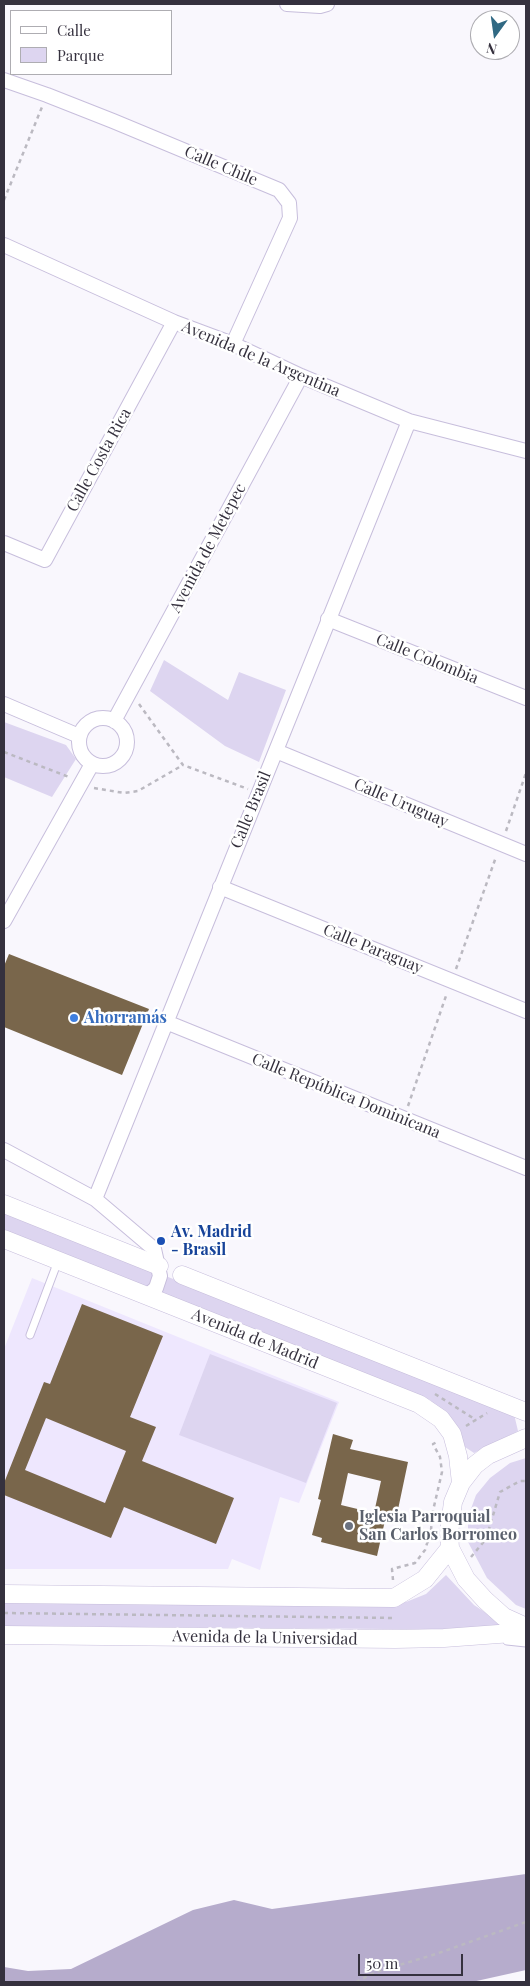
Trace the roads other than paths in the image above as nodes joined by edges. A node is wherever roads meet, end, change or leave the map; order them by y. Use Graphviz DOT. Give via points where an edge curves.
graph roads {
  1 [pos="287,4"];
  2 [pos="327,4"];
  3 [pos="4,80"];
  4 [pos="4,244"];
  5 [pos="174,322"];
  6 [pos="233,344"];
  7 [pos="300,376"];
  8 [pos="408,421"];
  9 [pos="526,451"];
  10 [pos="4,543"];
  11 [pos="328,619"];
  12 [pos="526,698"];
  13 [pos="4,704"];
  14 [pos="114,721"];
  15 [pos="79,736"];
  16 [pos="276,751"];
  17 [pos="92,764"];
  18 [pos="526,854"];
  19 [pos="220,887"];
  20 [pos="4,921"];
  21 [pos="526,1011"];
  22 [pos="166,1022"];
  23 [pos="4,1150"];
  24 [pos="526,1168"];
  25 [pos="95,1199"];
  26 [pos="4,1204"];
  27 [pos="4,1239"];
  28 [pos="58,1260"];
  29 [pos="159,1266"];
  30 [pos="182,1275"];
  31 [pos="147,1296"];
  32 [pos="30,1335"];
  33 [pos="526,1412"];
  34 [pos="526,1438"];
  35 [pos="461,1483"];
  36 [pos="457,1550"];
  37 [pos="4,1594"];
  38 [pos="526,1627"];
  39 [pos="526,1632"];
  40 [pos="4,1635"];
  41 [pos="444,1638"];
  42 [pos="526,1643"];
  1 -- 2 [label="street"];
  3 -- 6 [label="street, Calle Chile" via="47,94 279,190 289,203 290,218"];
  4 -- 5 [label="street, Avenida de la Argentina"];
  5 -- 6 [label="street, Avenida de la Argentina"];
  5 -- 10 [label="street, Calle Costa Rica" via="45,560"];
  6 -- 7 [label="street, Avenida de la Argentina"];
  7 -- 8 [label="street, Avenida de la Argentina"];
  7 -- 14 [label="street, Avenida de Metepec"];
  8 -- 9 [label="street, Avenida de la Argentina"];
  8 -- 11 [label="street, Calle Brasil"];
  11 -- 12 [label="street, Calle Colombia"];
  11 -- 16 [label="street, Calle Brasil"];
  13 -- 15 [label="street"];
  14 -- 15 [label="street" via="108,718 93,720"];
  14 -- 17 [label="street" via="125,733 126,750 116,763 108,766"];
  15 -- 17 [label="street" via="80,752"];
  16 -- 18 [label="street, Calle Uruguay"];
  16 -- 19 [label="street, Calle Brasil"];
  17 -- 20 [label="street"];
  19 -- 21 [label="street, Calle Paraguay"];
  19 -- 22 [label="street, Calle Brasil"];
  22 -- 24 [label="street, Calle República Dominicana"];
  22 -- 25 [label="street, Calle Brasil"];
  23 -- 25 [label="street"];
  25 -- 29 [label="street" via="154,1249"];
  26 -- 29 [label="street, Avenida de Madrid"];
  27 -- 28 [label="street, Avenida de Madrid"];
  28 -- 31 [label="street, Avenida de Madrid"];
  28 -- 32 [label="lane"];
  29 -- 30 [label="street, Avenida de Madrid"];
  29 -- 31 [label="street" via="156,1288"];
  30 -- 33 [label="street, Avenida de Madrid"];
  31 -- 35 [label="street, Avenida de Madrid" via="419,1404 441,1419 452,1434"];
  34 -- 35 [label="street" via="488,1455"];
  35 -- 36 [label="street" via="450,1518"];
  36 -- 37 [label="street" via="425,1579 394,1598"];
  36 -- 38 [label="street" via="466,1579 504,1617"];
  39 -- 41 [label="street, Avenida de la Universidad"];
  40 -- 41 [label="street, Avenida de la Universidad"];
  41 -- 42 [label="lane"];
}
